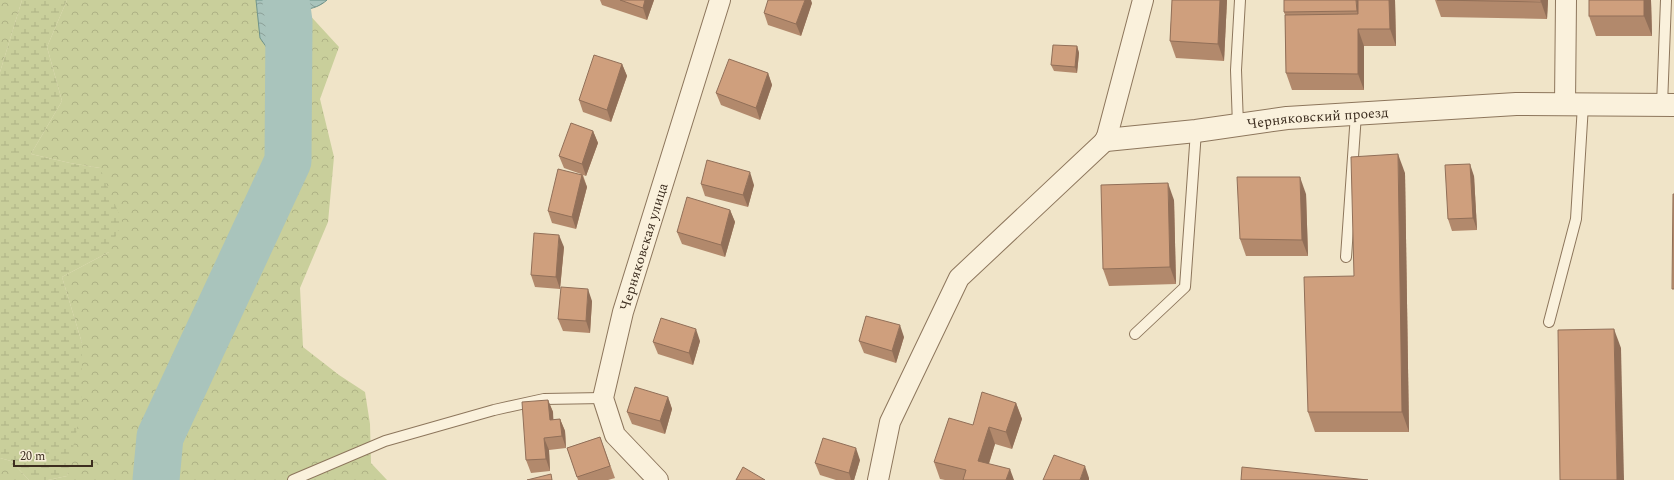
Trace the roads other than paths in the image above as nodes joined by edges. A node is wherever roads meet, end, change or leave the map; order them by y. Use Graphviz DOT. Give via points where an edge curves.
graph roads {
  1 [pos="720,0"];
  2 [pos="1143,0"];
  3 [pos="1240,0"];
  4 [pos="1566,0"];
  5 [pos="1666,0"];
  6 [pos="1574,105"];
  7 [pos="1668,105"];
  8 [pos="1356,114"];
  9 [pos="1238,125"];
  10 [pos="1196,131"];
  11 [pos="1106,140"];
  12 [pos="1346,257"];
  13 [pos="1549,322"];
  14 [pos="1135,334"];
  15 [pos="603,398"];
  16 [pos="293,480"];
  17 [pos="658,480"];
  18 [pos="878,480"];
  1 -- 15 [label="street, Черняковская улица" via="623,312"];
  2 -- 11 [label="street"];
  3 -- 9 [label="lane" via="1236,70"];
  4 -- 6 [label="street"];
  5 -- 7 [label="lane"];
  6 -- 7 [label="street, Черняковский проезд"];
  6 -- 8 [label="street, Черняковский проезд" via="1516,104"];
  6 -- 13 [label="lane" via="1576,219"];
  8 -- 9 [label="street, Черняковский проезд" via="1287,118"];
  8 -- 12 [label="lane"];
  9 -- 10 [label="street, Черняковский проезд"];
  10 -- 11 [label="street, Черняковский проезд"];
  10 -- 14 [label="lane" via="1185,287"];
  11 -- 18 [label="street" via="959,278 890,422"];
  15 -- 16 [label="lane" via="544,399 494,410 385,441"];
  15 -- 17 [label="street" via="615,435"];
}
